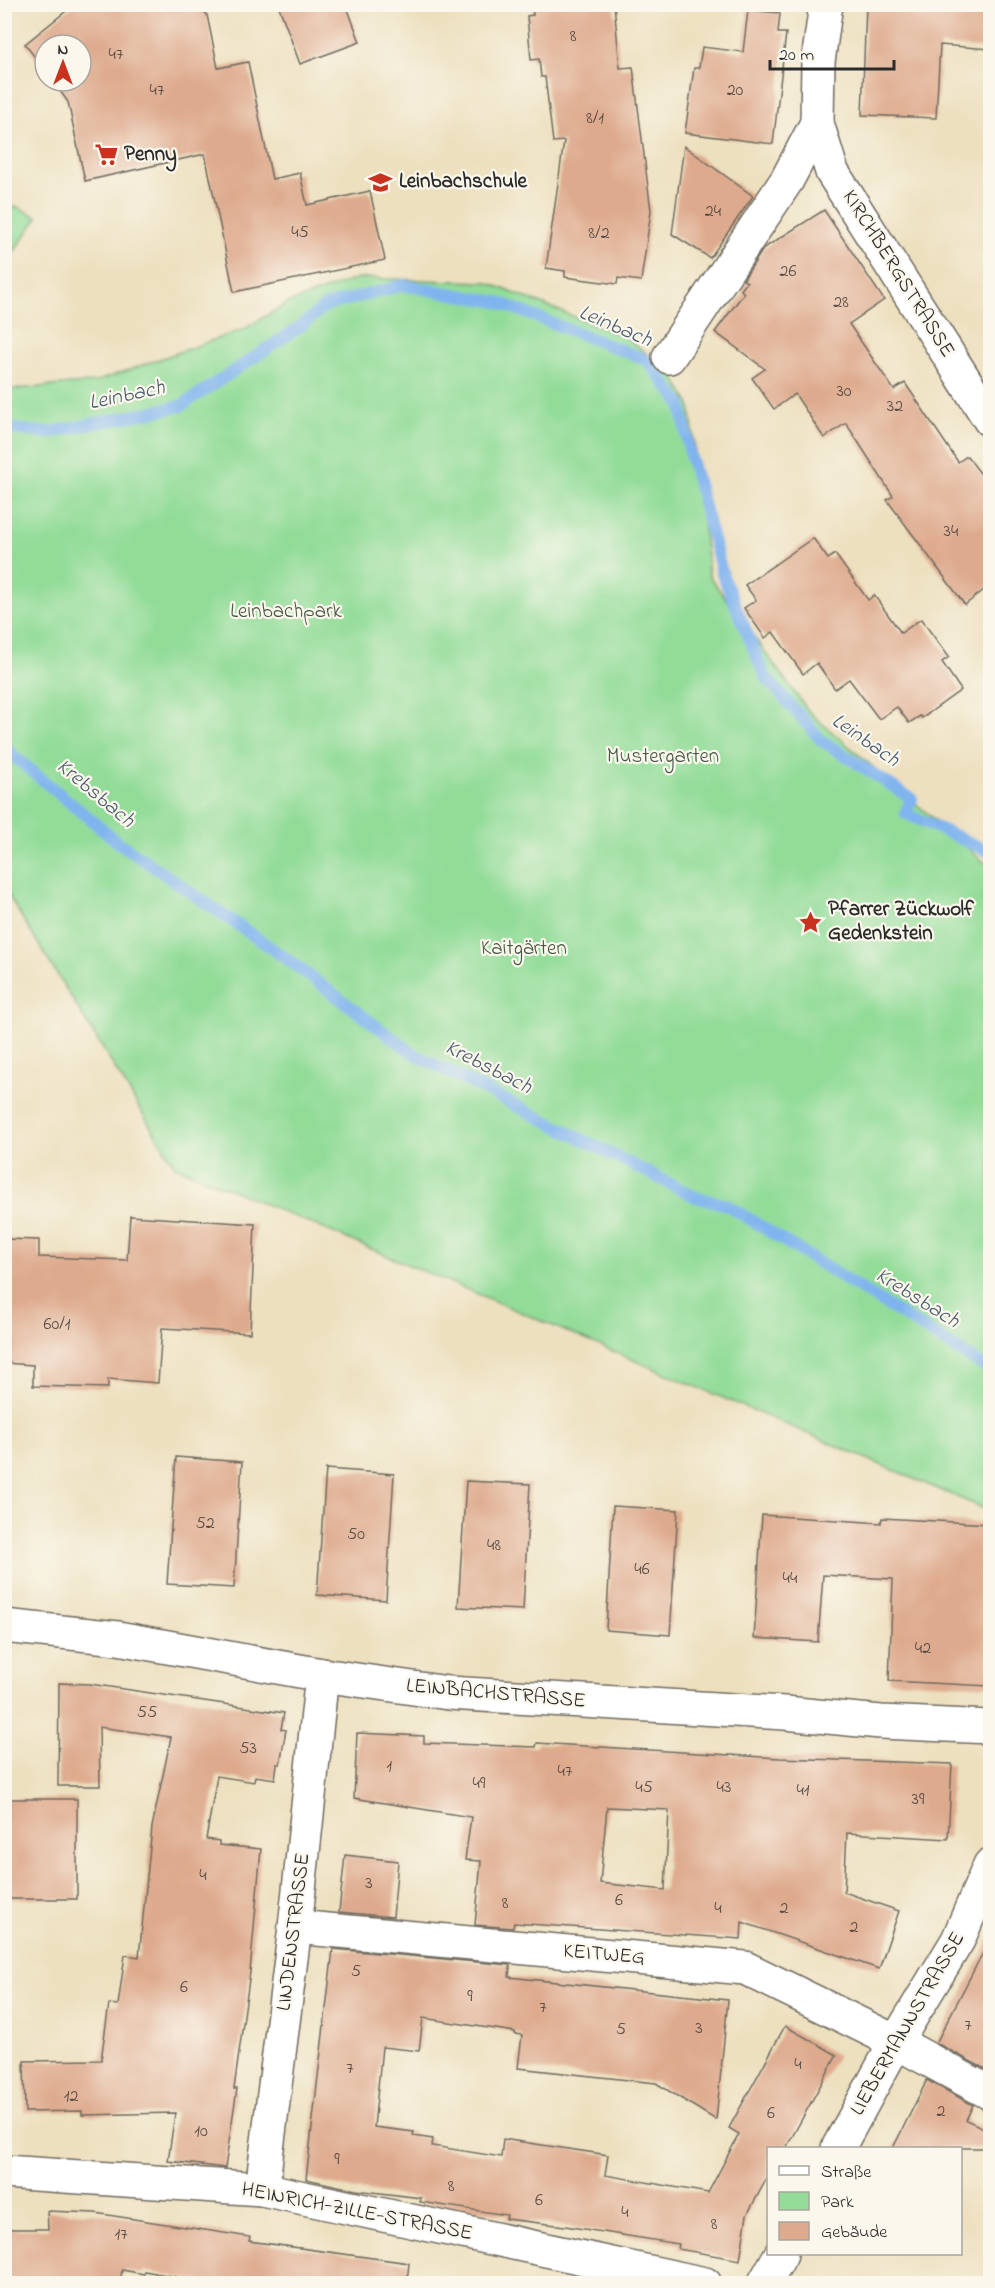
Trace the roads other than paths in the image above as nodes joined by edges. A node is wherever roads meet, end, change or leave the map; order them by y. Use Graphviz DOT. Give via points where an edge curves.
graph roads {
  1 [pos="826,4"];
  2 [pos="817,123"];
  3 [pos="669,357"];
  4 [pos="990,420"];
  5 [pos="4,1626"];
  6 [pos="322,1675"];
  7 [pos="990,1727"];
  8 [pos="990,1864"];
  9 [pos="295,1927"];
  10 [pos="896,2042"];
  11 [pos="990,2093"];
  12 [pos="839,2147"];
  13 [pos="4,2172"];
  14 [pos="262,2189"];
  15 [pos="780,2255"];
  16 [pos="705,2283"];
  17 [pos="764,2283"];
  1 -- 2 [label="street, KIRCHBERGSTRASSE" via="818,62"];
  2 -- 3 [label="street, KIRCHBERGSTRASSE" via="787,180"];
  2 -- 4 [label="street, KIRCHBERGSTRASSE" via="832,172"];
  5 -- 6 [label="street, LEINBACHSTRASSE" via="118,1638"];
  6 -- 7 [label="street, LEINBACHSTRASSE" via="448,1693"];
  6 -- 9 [label="street, LINDENSTRASSE"];
  8 -- 10 [label="street, LIEBERMANNSTRASSE" via="958,1940"];
  9 -- 10 [label="street, KEITWEG" via="745,1968"];
  9 -- 14 [label="street, LINDENSTRASSE"];
  10 -- 11 [label="street, KEITWEG"];
  10 -- 12 [label="street, LIEBERMANNSTRASSE"];
  13 -- 14 [label="street, HEINRICH-ZILLE-STRASSE"];
  14 -- 16 [label="street, HEINRICH-ZILLE-STRASSE"];
  15 -- 17 [label="street"];
}
